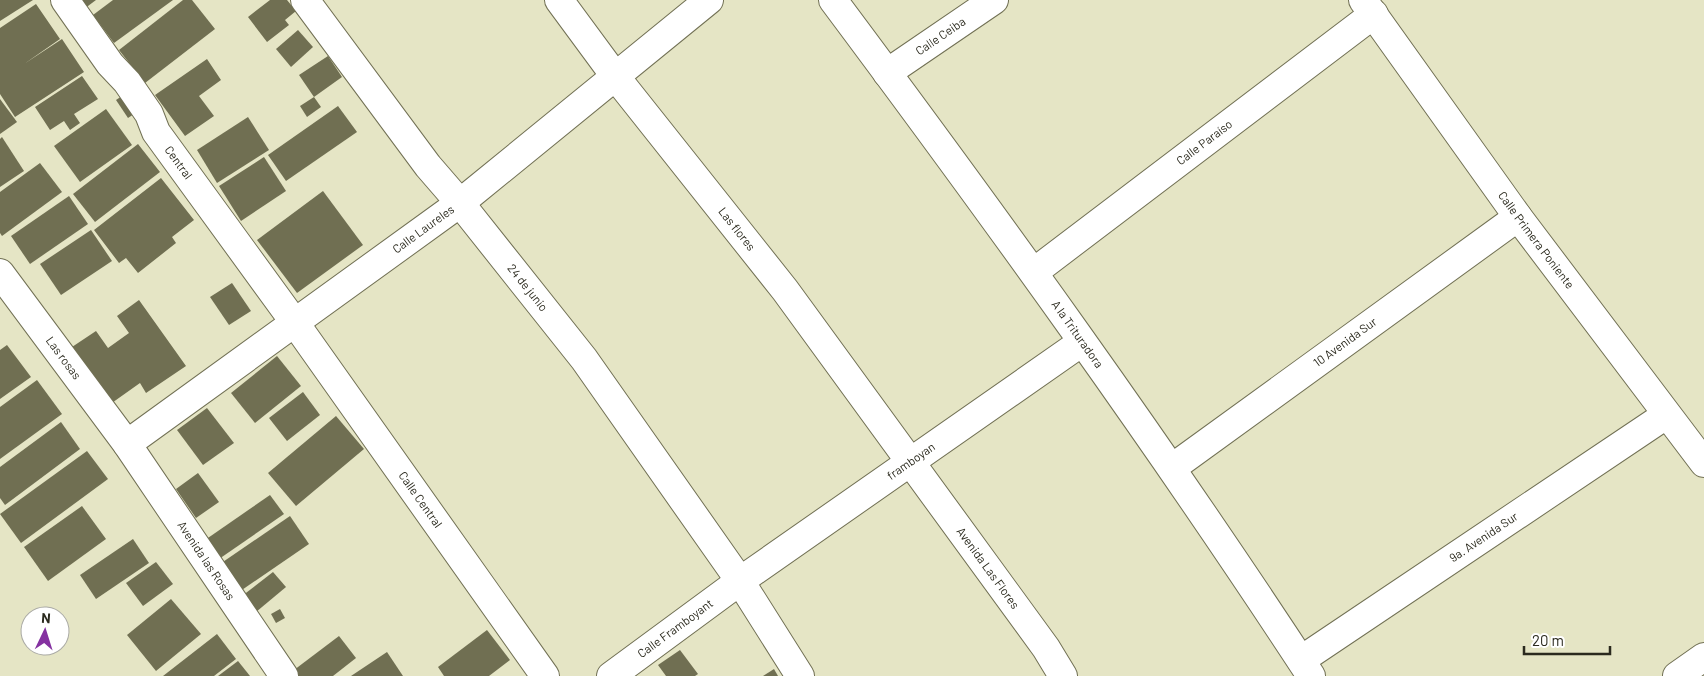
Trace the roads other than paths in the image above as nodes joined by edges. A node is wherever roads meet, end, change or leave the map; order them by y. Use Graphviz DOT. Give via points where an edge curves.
graph roads {
  1 [pos="65,0"];
  2 [pos="305,0"];
  3 [pos="559,0"];
  4 [pos="709,0"];
  5 [pos="833,0"];
  6 [pos="994,0"];
  7 [pos="1368,7"];
  8 [pos="887,73"];
  9 [pos="615,76"];
  10 [pos="460,203"];
  11 [pos="1518,217"];
  12 [pos="1034,272"];
  13 [pos="0,273"];
  14 [pos="295,323"];
  15 [pos="1082,342"];
  16 [pos="1666,415"];
  17 [pos="127,444"];
  18 [pos="911,462"];
  19 [pos="1704,464"];
  20 [pos="1172,468"];
  21 [pos="740,581"];
  22 [pos="1704,657"];
  23 [pos="1306,668"];
  24 [pos="284,676"];
  25 [pos="545,676"];
  26 [pos="611,676"];
  27 [pos="800,676"];
  28 [pos="1063,676"];
  29 [pos="1677,676"];
  1 -- 14 [label="street, Central" via="110,64 127,82 149,114 156,132"];
  2 -- 10 [label="street, 24 de junio" via="428,166"];
  3 -- 9 [label="street, Las flores"];
  4 -- 9 [label="street, Calle Laureles"];
  5 -- 8 [label="street, A la Trituradora"];
  6 -- 8 [label="street, Calle Ceiba"];
  7 -- 11 [label="street, Calle Primera Poniente"];
  7 -- 12 [label="street, Calle Paraíso"];
  8 -- 12 [label="street, A la Trituradora"];
  9 -- 10 [label="street, Calle Laureles"];
  9 -- 18 [label="street, Las flores" via="785,290"];
  10 -- 14 [label="street, Calle Laureles"];
  10 -- 21 [label="street, 24 de junio" via="584,359"];
  11 -- 16 [label="street, Calle Primera Poniente"];
  11 -- 20 [label="street, 10 Avenida Sur"];
  12 -- 15 [label="street, A la Trituradora"];
  13 -- 17 [label="street, Las rosas"];
  14 -- 17 [label="street, Calle Laureles"];
  14 -- 25 [label="street, Calle Central"];
  15 -- 18 [label="street, framboyan"];
  15 -- 20 [label="street, A la Trituradora"];
  16 -- 19 [label="street, Calle Primera Poniente"];
  16 -- 23 [label="street, 9a. Avenida Sur"];
  17 -- 24 [label="street, Avenida las Rosas"];
  18 -- 21 [label="street, framboyan"];
  18 -- 28 [label="street, Avenida Las Flores"];
  20 -- 23 [label="street, A la Trituradora"];
  21 -- 26 [label="street, Calle Framboyant"];
  21 -- 27 [label="street, 24 de junio"];
  22 -- 29 [label="street"];
}
